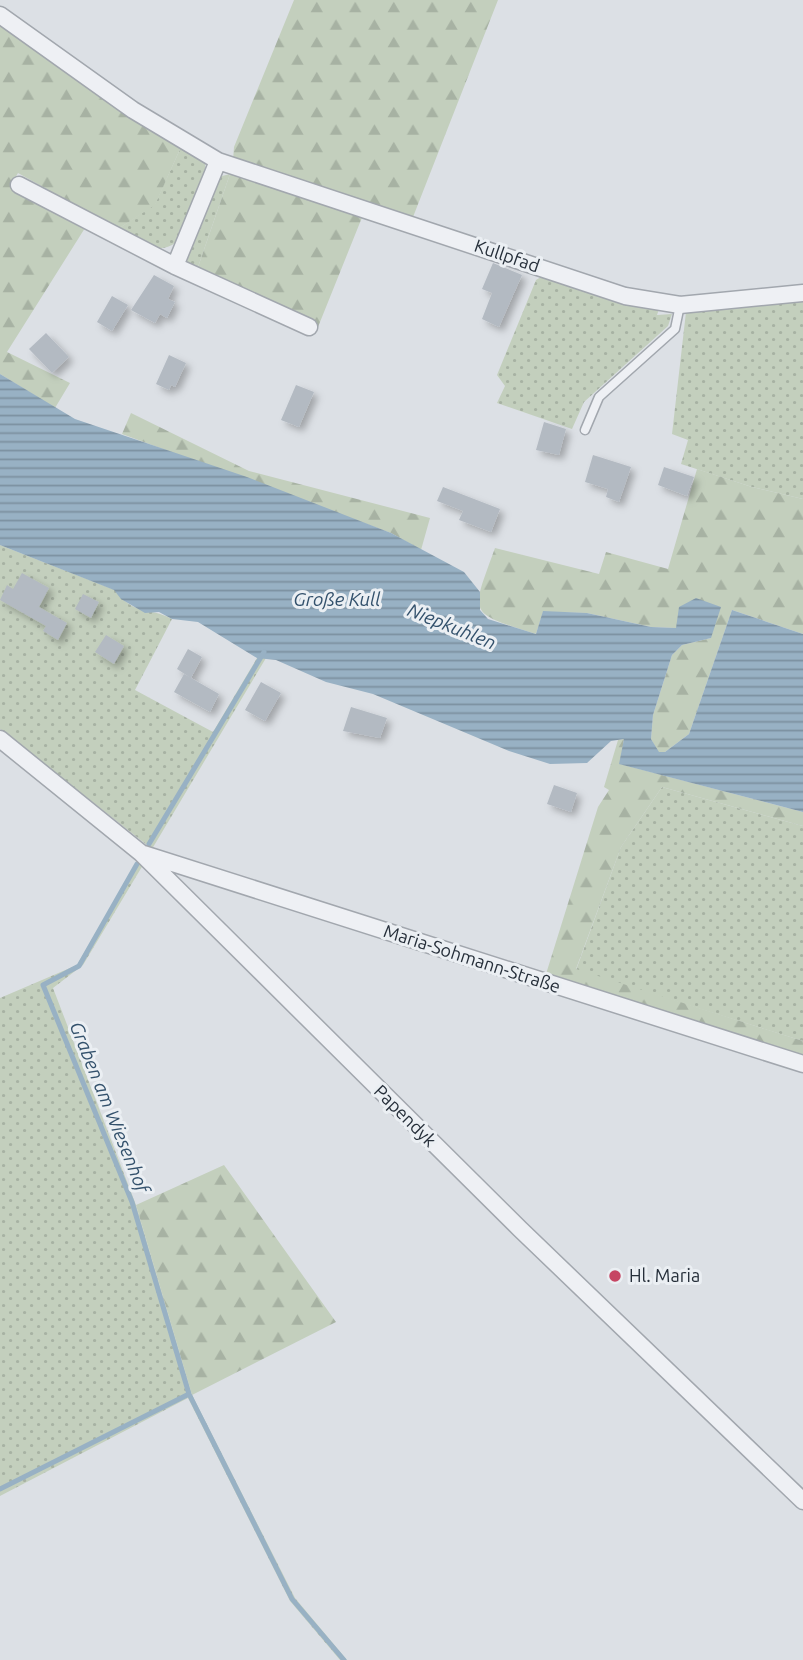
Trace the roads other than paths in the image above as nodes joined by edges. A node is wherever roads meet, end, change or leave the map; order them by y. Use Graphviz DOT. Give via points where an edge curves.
graph roads {
  1 [pos="0,15"];
  2 [pos="218,161"];
  3 [pos="19,186"];
  4 [pos="175,266"];
  5 [pos="803,293"];
  6 [pos="680,305"];
  7 [pos="309,327"];
  8 [pos="585,430"];
  9 [pos="0,739"];
  10 [pos="141,853"];
  11 [pos="803,1064"];
  12 [pos="803,1501"];
  1 -- 2 [label="street, Kullpfad" via="133,110"];
  2 -- 4 [label="street"];
  2 -- 6 [label="street, Kullpfad" via="625,296"];
  3 -- 4 [label="street"];
  4 -- 7 [label="street"];
  5 -- 6 [label="street, Kullpfad"];
  6 -- 8 [label="lane" via="675,329 599,397"];
  9 -- 10 [label="street, Papendyk"];
  10 -- 11 [label="street, Maria-Sohmann-Straße"];
  10 -- 12 [label="street, Papendyk" via="520,1229"];
}
